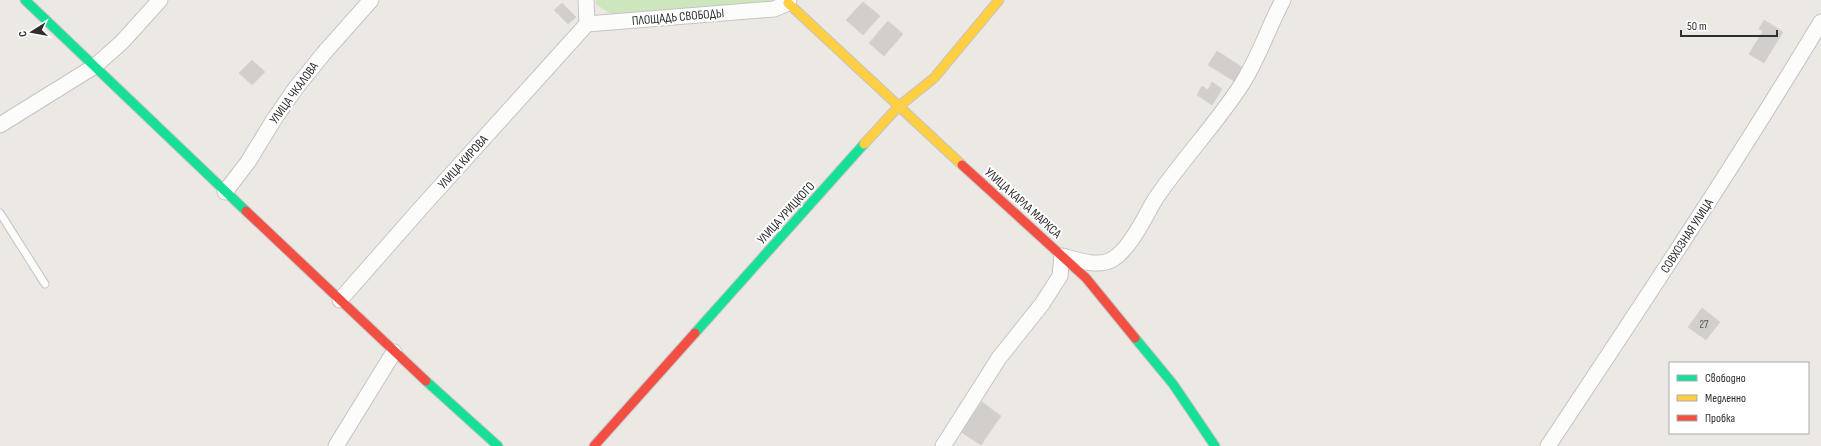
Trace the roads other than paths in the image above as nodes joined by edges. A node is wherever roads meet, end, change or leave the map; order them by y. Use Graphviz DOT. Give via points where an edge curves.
graph roads {
  1 [pos="25,0"];
  2 [pos="160,0"];
  3 [pos="371,0"];
  4 [pos="586,0"];
  5 [pos="999,0"];
  6 [pos="1283,0"];
  7 [pos="788,2"];
  8 [pos="1821,22"];
  9 [pos="587,24"];
  10 [pos="95,66"];
  11 [pos="898,107"];
  12 [pos="0,125"];
  13 [pos="225,192"];
  14 [pos="0,213"];
  15 [pos="1062,256"];
  16 [pos="45,284"];
  17 [pos="340,300"];
  18 [pos="394,352"];
  19 [pos="336,446"];
  20 [pos="498,446"];
  21 [pos="594,446"];
  22 [pos="943,446"];
  23 [pos="1215,446"];
  24 [pos="1548,446"];
  1 -- 10 [label="street"];
  2 -- 10 [label="street" via="122,42"];
  3 -- 13 [label="street, УЛИЦА ЧКАЛОВА" via="295,89 248,162"];
  4 -- 9 [label="street"];
  5 -- 11 [label="street, УЛИЦА УРИЦКОГО" via="934,78"];
  6 -- 15 [label="street" via="1240,87 1161,192 1126,246 1111,260 1101,263"];
  7 -- 9 [label="street, ПЛОЩАДЬ СВОБОДЫ" via="774,9"];
  7 -- 11 [label="street, УЛИЦА КАРЛА МАРКСА"];
  8 -- 24 [label="street, СОВХОЗНАЯ УЛИЦА" via="1763,119"];
  9 -- 17 [label="street, УЛИЦА КИРОВА"];
  10 -- 12 [label="street"];
  10 -- 13 [label="street"];
  11 -- 15 [label="street, УЛИЦА КАРЛА МАРКСА"];
  11 -- 21 [label="street, УЛИЦА УРИЦКОГО"];
  13 -- 17 [label="street"];
  14 -- 16 [label="lane"];
  15 -- 22 [label="street" via="1060,276 1042,304 1000,358"];
  15 -- 23 [label="street, УЛИЦА КАРЛА МАРКСА" via="1086,278 1158,366"];
  17 -- 18 [label="street"];
  18 -- 19 [label="street"];
  18 -- 20 [label="street"];
}
